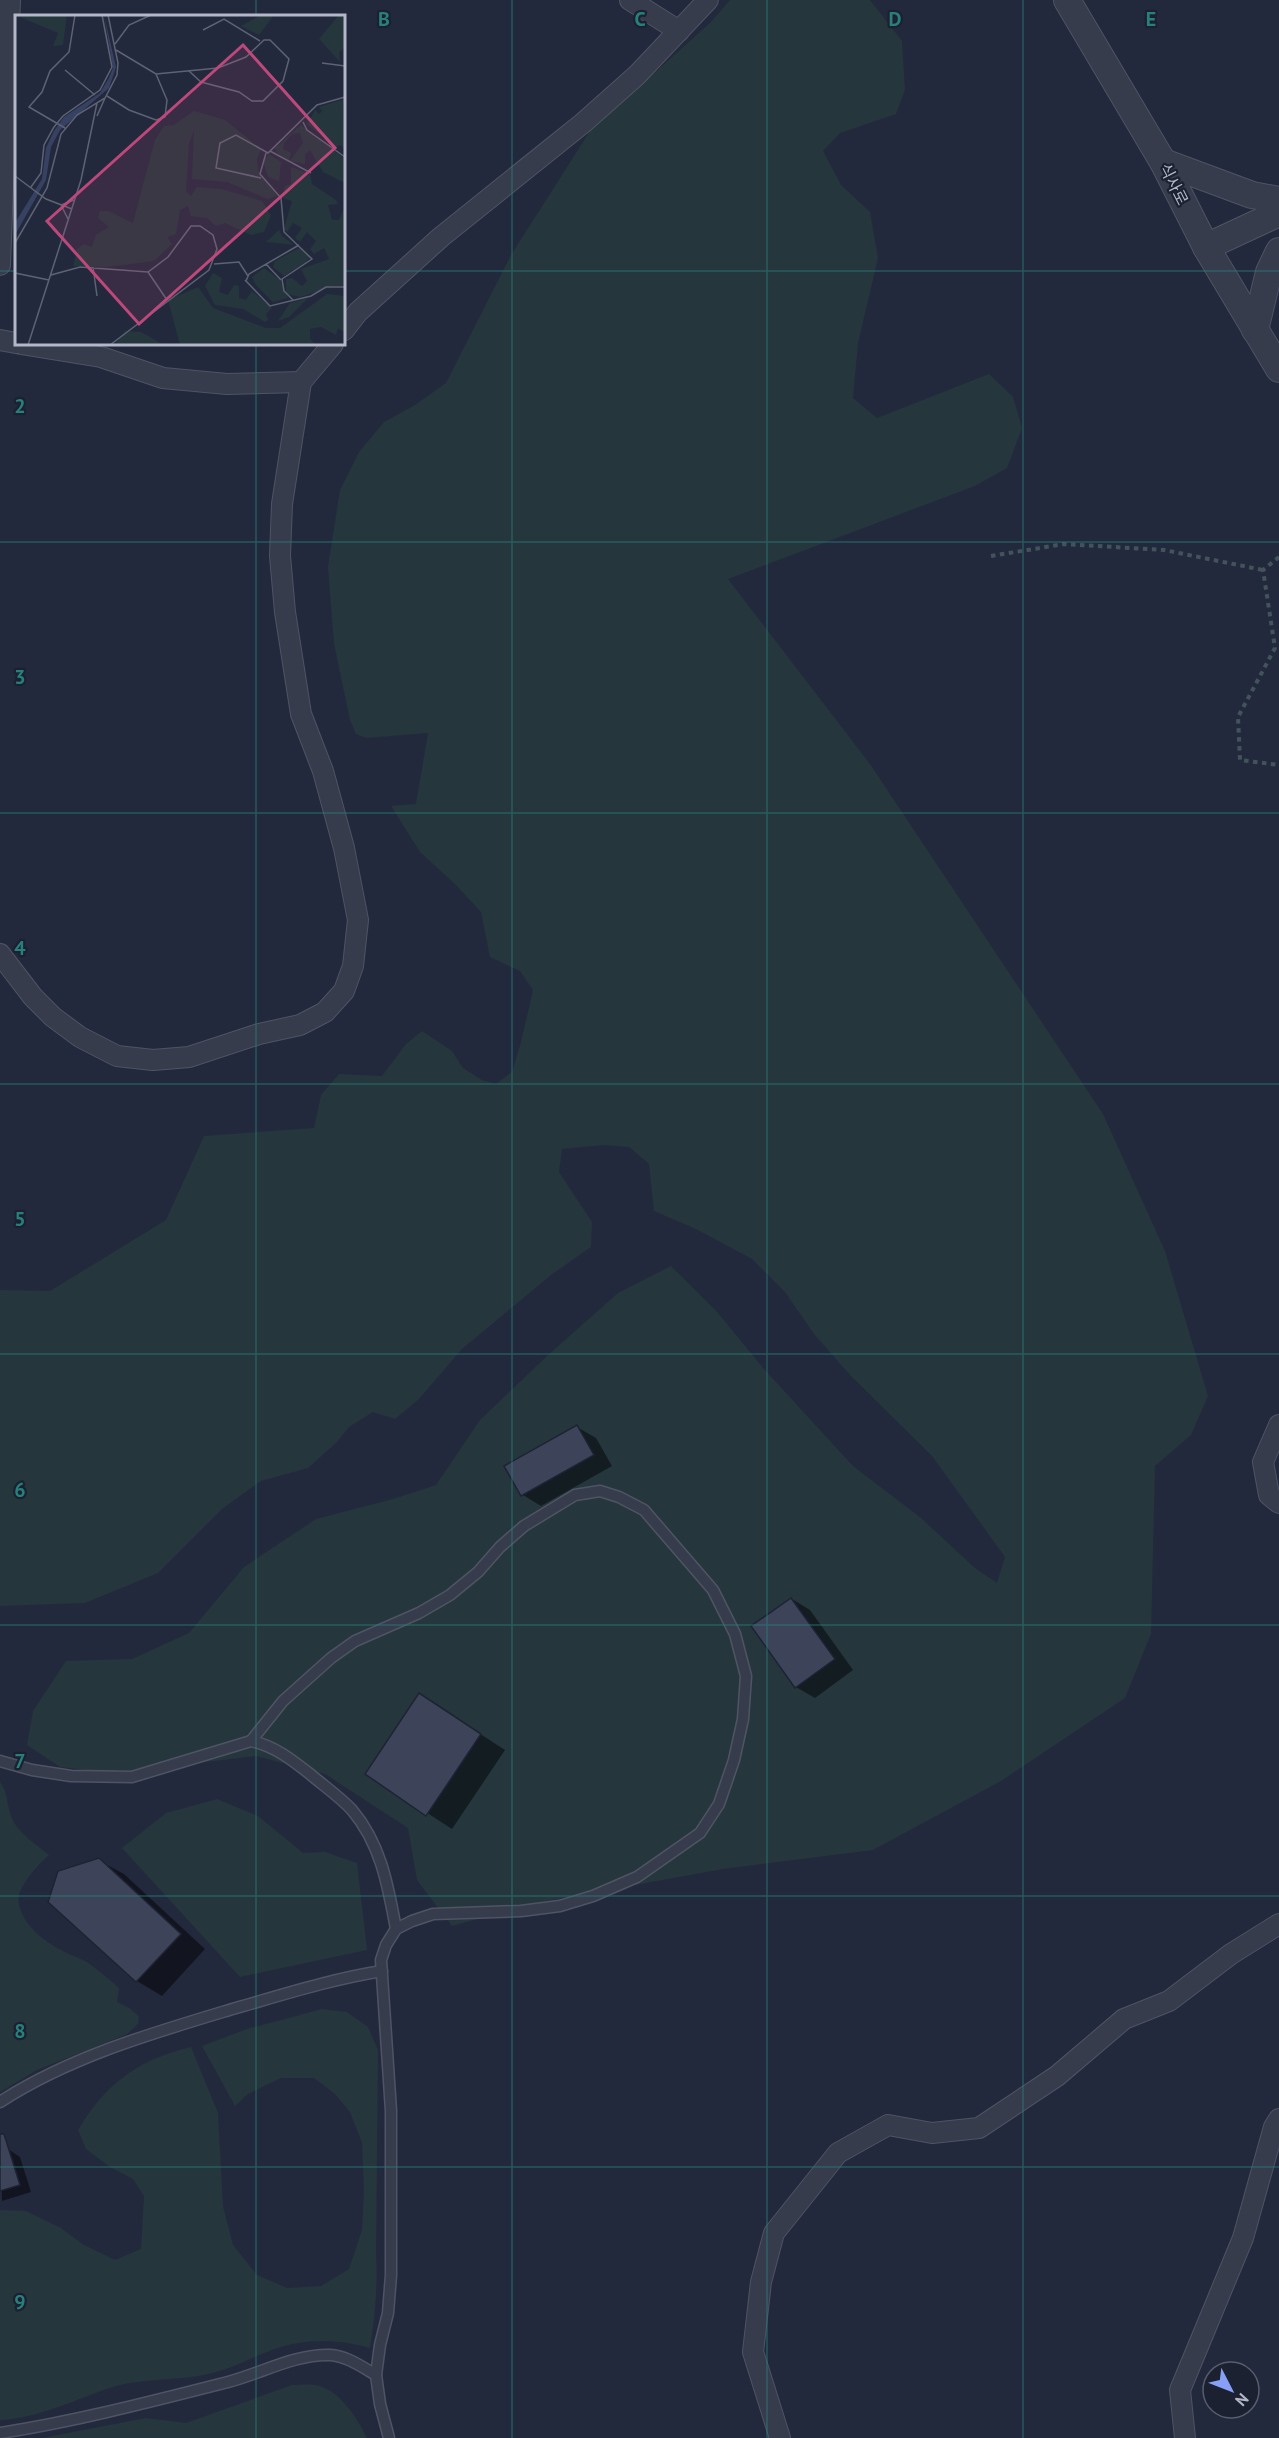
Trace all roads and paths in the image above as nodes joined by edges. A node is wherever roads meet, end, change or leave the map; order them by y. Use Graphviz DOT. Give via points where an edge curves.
graph roads {
  1 [pos="10,0"];
  2 [pos="630,0"];
  3 [pos="708,0"];
  4 [pos="1067,0"];
  5 [pos="679,31"];
  6 [pos="1163,162"];
  7 [pos="1279,200"];
  8 [pos="1279,213"];
  9 [pos="1206,247"];
  10 [pos="1279,250"];
  11 [pos="0,265"];
  12 [pos="345,329"];
  13 [pos="1255,330"];
  14 [pos="0,340"];
  15 [pos="15,342"];
  16 [pos="31,345"];
  17 [pos="332,345"];
  18 [pos="1279,369"];
  19 [pos="301,382"];
  20 [pos="991,556"];
  21 [pos="1279,557"];
  22 [pos="1263,570"];
  23 [pos="1279,765"];
  24 [pos="0,954"];
  25 [pos="1279,1425"];
  26 [pos="1279,1503"];
  27 [pos="251,1741"];
  28 [pos="0,1761"];
  29 [pos="1279,1924"];
  30 [pos="396,1929"];
  31 [pos="382,1971"];
  32 [pos="0,2102"];
  33 [pos="1279,2119"];
  34 [pos="376,2375"];
  35 [pos="0,2433"];
  36 [pos="389,2438"];
  37 [pos="780,2438"];
  38 [pos="1185,2438"];
  1 -- 11 [label="street"];
  2 -- 5 [label="street"];
  3 -- 5 [label="street"];
  4 -- 6 [label="street, 식사로"];
  5 -- 12 [label="street" via="637,75 441,237 358,312"];
  6 -- 7 [label="street" via="1252,195"];
  6 -- 9 [label="street, 식사로"];
  8 -- 9 [label="street"];
  9 -- 13 [label="street, 식사로"];
  10 -- 13 [label="street" via="1269,272"];
  13 -- 18 [label="street, 식사로"];
  14 -- 15 [label="street"];
  16 -- 19 [label="street" via="102,357 163,378 227,384"];
  17 -- 19 [label="street"];
  19 -- 24 [label="street" via="282,504 280,556 301,714 323,771 358,920 353,966 344,991 325,1012 300,1025 189,1057 153,1060 117,1056 80,1037 52,1017"];
  20 -- 22 [label="path" via="1064,544 1164,550"];
  21 -- 22 [label="path"];
  22 -- 23 [label="path" via="1275,648 1238,717 1240,760"];
  25 -- 26 [label="street" via="1263,1462 1269,1495"];
  27 -- 28 [label="lane" via="132,1778 71,1776"];
  27 -- 30 [label="lane" via="285,1754 351,1810 382,1863"];
  27 -- 30 [label="lane" via="283,1701 331,1658 355,1641 450,1595 524,1526 574,1495 600,1491 644,1510 713,1590 735,1634 746,1676 743,1719 734,1760 719,1804 700,1833 637,1877 593,1896 560,1906 521,1911 433,1914"];
  29 -- 37 [label="street" via="1169,2001 1124,2019 1057,2076 979,2128 932,2133 888,2125 838,2153 774,2233 761,2282 753,2352"];
  30 -- 31 [label="lane" via="381,1960"];
  31 -- 32 [label="lane" via="340,1977 143,2036 28,2084"];
  31 -- 34 [label="lane" via="391,2111 391,2275"];
  33 -- 38 [label="street" via="1243,2238 1180,2390"];
  34 -- 35 [label="lane" via="331,2355 300,2358 231,2381"];
  34 -- 36 [label="lane"];
}
